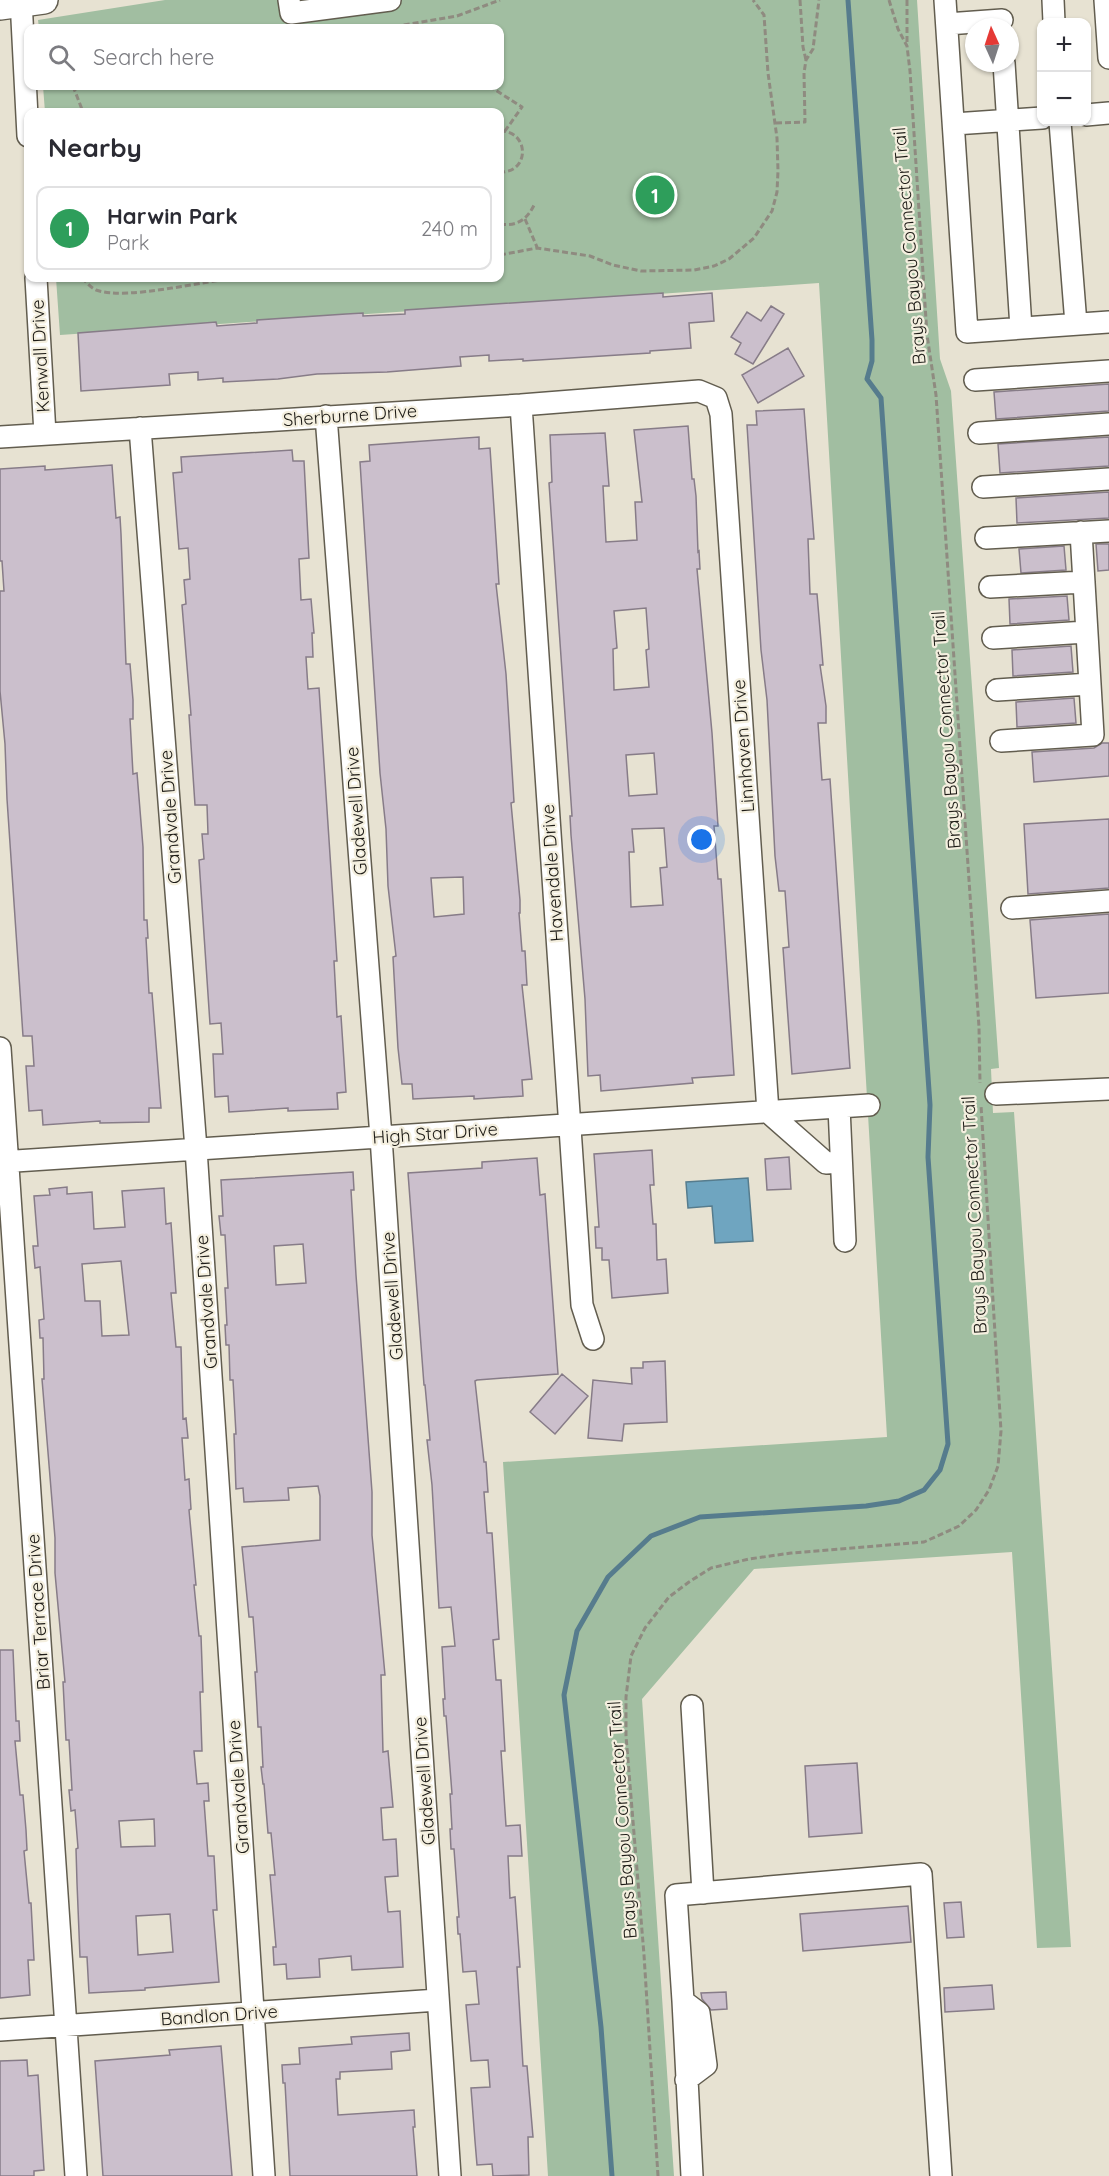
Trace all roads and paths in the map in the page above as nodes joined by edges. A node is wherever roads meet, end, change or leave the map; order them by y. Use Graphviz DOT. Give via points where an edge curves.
graph roads {
  1 [pos="289,0"];
  2 [pos="390,0"];
  3 [pos="500,0"];
  4 [pos="753,0"];
  5 [pos="800,0"];
  6 [pos="819,0"];
  7 [pos="889,0"];
  8 [pos="906,0"];
  9 [pos="945,0"];
  10 [pos="1053,0"];
  11 [pos="1105,0"];
  12 [pos="22,2"];
  13 [pos="1002,16"];
  14 [pos="1054,18"];
  15 [pos="418,24"];
  16 [pos="947,24"];
  17 [pos="907,46"];
  18 [pos="24,47"];
  19 [pos="1109,58"];
  20 [pos="806,60"];
  21 [pos="1004,72"];
  22 [pos="26,90"];
  23 [pos="74,90"];
  24 [pos="495,90"];
  25 [pos="27,108"];
  26 [pos="81,108"];
  27 [pos="1109,113"];
  28 [pos="1091,115"];
  29 [pos="1037,118"];
  30 [pos="1007,120"];
  31 [pos="776,123"];
  32 [pos="954,124"];
  33 [pos="1060,126"];
  34 [pos="505,131"];
  35 [pos="504,172"];
  36 [pos="535,203"];
  37 [pos="525,219"];
  38 [pos="504,225"];
  39 [pos="537,248"];
  40 [pos="504,254"];
  41 [pos="36,282"];
  42 [pos="86,282"];
  43 [pos="210,282"];
  44 [pos="1109,322"];
  45 [pos="1076,324"];
  46 [pos="1021,328"];
  47 [pos="1109,371"];
  48 [pos="975,380"];
  49 [pos="699,391"];
  50 [pos="520,405"];
  51 [pos="326,416"];
  52 [pos="1109,424"];
  53 [pos="140,428"];
  54 [pos="979,433"];
  55 [pos="45,434"];
  56 [pos="0,437"];
  57 [pos="1109,479"];
  58 [pos="983,487"];
  59 [pos="1109,531"];
  60 [pos="1081,532"];
  61 [pos="986,538"];
  62 [pos="1084,582"];
  63 [pos="990,587"];
  64 [pos="1086,632"];
  65 [pos="993,638"];
  66 [pos="1090,684"];
  67 [pos="997,690"];
  68 [pos="1001,741"];
  69 [pos="1109,901"];
  70 [pos="1012,908"];
  71 [pos="0,1048"];
  72 [pos="1109,1089"];
  73 [pos="985,1092"];
  74 [pos="869,1105"];
  75 [pos="839,1107"];
  76 [pos="768,1112"];
  77 [pos="568,1124"];
  78 [pos="381,1137"];
  79 [pos="196,1149"];
  80 [pos="4,1162"];
  81 [pos="842,1162"];
  82 [pos="845,1240"];
  83 [pos="593,1339"];
  84 [pos="692,1706"];
  85 [pos="703,1893"];
  86 [pos="438,2000"];
  87 [pos="253,2013"];
  88 [pos="66,2025"];
  89 [pos="0,2030"];
  90 [pos="76,2176"];
  91 [pos="264,2176"];
  92 [pos="450,2176"];
  93 [pos="658,2176"];
  94 [pos="692,2176"];
  95 [pos="941,2176"];
  1 -- 2 [label="street" via="291,13"];
  3 -- 15 [label="path" via="457,16"];
  4 -- 31 [label="path" via="764,15"];
  5 -- 20 [label="path"];
  6 -- 20 [label="path" via="813,49"];
  7 -- 17 [label="path, Brays Bayou Connector Trail"];
  8 -- 17 [label="path"];
  9 -- 16 [label="street"];
  10 -- 14 [label="street"];
  11 -- 19 [label="street"];
  12 -- 18 [label="street"];
  13 -- 16 [label="street"];
  16 -- 32 [label="street"];
  17 -- 73 [label="path, Brays Bayou Connector Trail" via="927,335 939,430"];
  20 -- 31 [label="path" via="805,122"];
  21 -- 30 [label="street"];
  22 -- 25 [label="street"];
  23 -- 26 [label="path"];
  24 -- 34 [label="path" via="522,107"];
  27 -- 28 [label="street"];
  29 -- 30 [label="street"];
  30 -- 32 [label="street"];
  30 -- 46 [label="street"];
  31 -- 39 [label="path" via="778,171 772,211 754,238 729,259 694,270 641,270 590,256"];
  32 -- 46 [label="street" via="967,332"];
  33 -- 45 [label="street"];
  34 -- 35 [label="path" via="520,142 522,156 516,168"];
  36 -- 37 [label="path"];
  37 -- 38 [label="path"];
  37 -- 39 [label="path"];
  39 -- 40 [label="path"];
  41 -- 55 [label="street, Kenwall Drive"];
  42 -- 43 [label="path" via="93,289 115,292"];
  44 -- 45 [label="street"];
  45 -- 46 [label="street"];
  47 -- 48 [label="street"];
  49 -- 50 [label="street, Sherburne Drive"];
  49 -- 76 [label="street, Linnhaven Drive" via="716,398 721,414"];
  50 -- 51 [label="street, Sherburne Drive"];
  50 -- 77 [label="street, Havendale Drive"];
  51 -- 53 [label="street, Sherburne Drive"];
  51 -- 78 [label="street, Gladewell Drive"];
  52 -- 54 [label="street"];
  53 -- 55 [label="street, Sherburne Drive"];
  53 -- 79 [label="street, Grandvale Drive"];
  55 -- 56 [label="street, Sherburne Drive"];
  57 -- 58 [label="street"];
  59 -- 60 [label="street"];
  60 -- 61 [label="street"];
  60 -- 62 [label="street"];
  62 -- 63 [label="street"];
  62 -- 64 [label="street"];
  64 -- 65 [label="street"];
  64 -- 66 [label="street"];
  66 -- 67 [label="street"];
  66 -- 68 [label="street" via="1093,735"];
  69 -- 70 [label="street"];
  71 -- 80 [label="street, Briar Terrace Drive"];
  72 -- 73 [label="street"];
  73 -- 93 [label="path, Brays Bayou Connector Trail" via="1001,1431 998,1466 990,1490 959,1526 924,1542 791,1553 711,1568 669,1598 645,1628 631,1656 626,1736"];
  74 -- 75 [label="street, High Star Drive"];
  75 -- 76 [label="street, High Star Drive"];
  75 -- 81 [label="street"];
  76 -- 77 [label="street, High Star Drive"];
  76 -- 81 [label="street" via="826,1163"];
  77 -- 78 [label="street, High Star Drive"];
  77 -- 83 [label="street, Havendale Drive" via="582,1305"];
  78 -- 79 [label="street, High Star Drive"];
  78 -- 86 [label="street, Gladewell Drive"];
  79 -- 80 [label="street, High Star Drive"];
  79 -- 87 [label="street, Grandvale Drive"];
  80 -- 88 [label="street, Briar Terrace Drive"];
  81 -- 82 [label="street"];
  84 -- 85 [label="street"];
  85 -- 94 [label="street" via="676,1895 682,2001 699,2013 706,2065 686,2080"];
  85 -- 95 [label="street" via="921,1874"];
  86 -- 87 [label="street, Bandlon Drive"];
  86 -- 92 [label="street, Gladewell Drive"];
  87 -- 88 [label="street, Bandlon Drive"];
  87 -- 91 [label="street, Grandvale Drive"];
  88 -- 89 [label="street, Bandlon Drive"];
  88 -- 90 [label="street, Briar Terrace Drive"];
}
